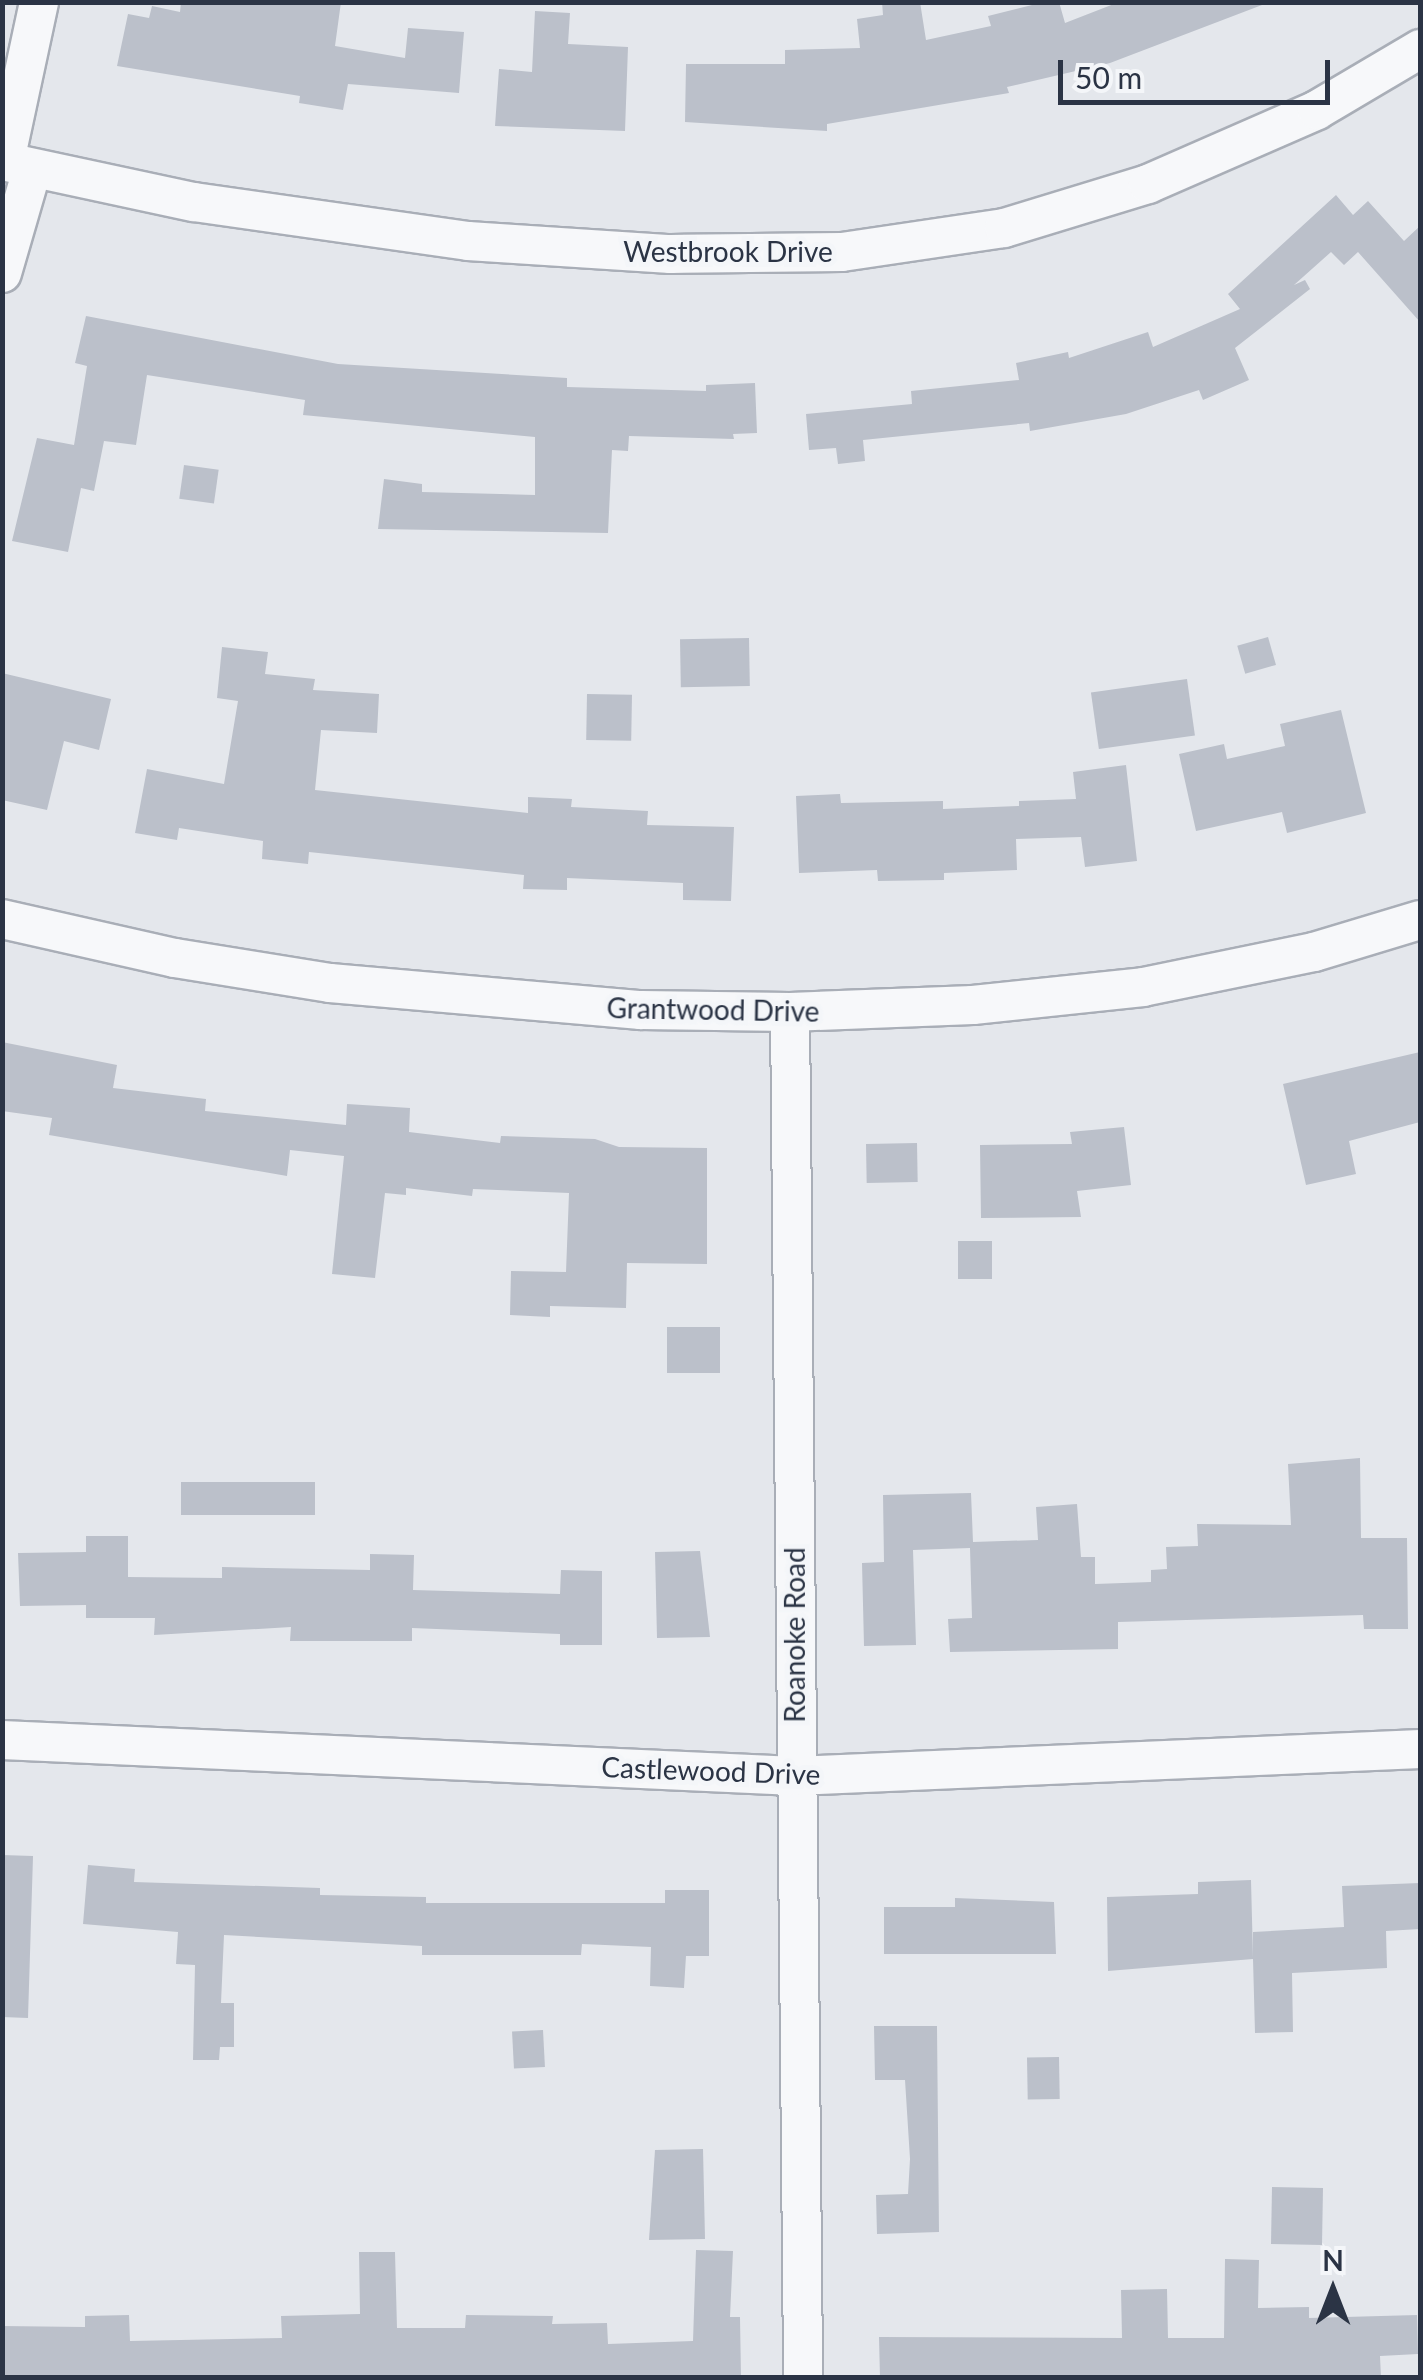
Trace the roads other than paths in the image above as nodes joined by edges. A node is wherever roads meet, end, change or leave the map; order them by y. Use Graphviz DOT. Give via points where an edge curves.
graph roads {
  1 [pos="38,2"];
  2 [pos="1420,50"];
  3 [pos="13,164"];
  4 [pos="2,273"];
  5 [pos="2,919"];
  6 [pos="1420,920"];
  7 [pos="790,1012"];
  8 [pos="2,1740"];
  9 [pos="1420,1749"];
  10 [pos="795,1776"];
  11 [pos="803,2378"];
  1 -- 3 [label="street"];
  2 -- 3 [label="street, Westbrook Drive" via="1317,110 1148,184 1004,228 842,252 671,254 468,241 276,216"];
  3 -- 4 [label="street"];
  5 -- 7 [label="street, Grantwood Drive" via="175,958 346,985 604,1008"];
  6 -- 7 [label="street, Grantwood Drive" via="1314,952 1143,987 972,1005"];
  7 -- 10 [label="street, Roanoke Road"];
  8 -- 10 [label="street, Castlewood Drive"];
  9 -- 10 [label="street, Castlewood Drive"];
  10 -- 11 [label="street, Roanoke Road"];
}
